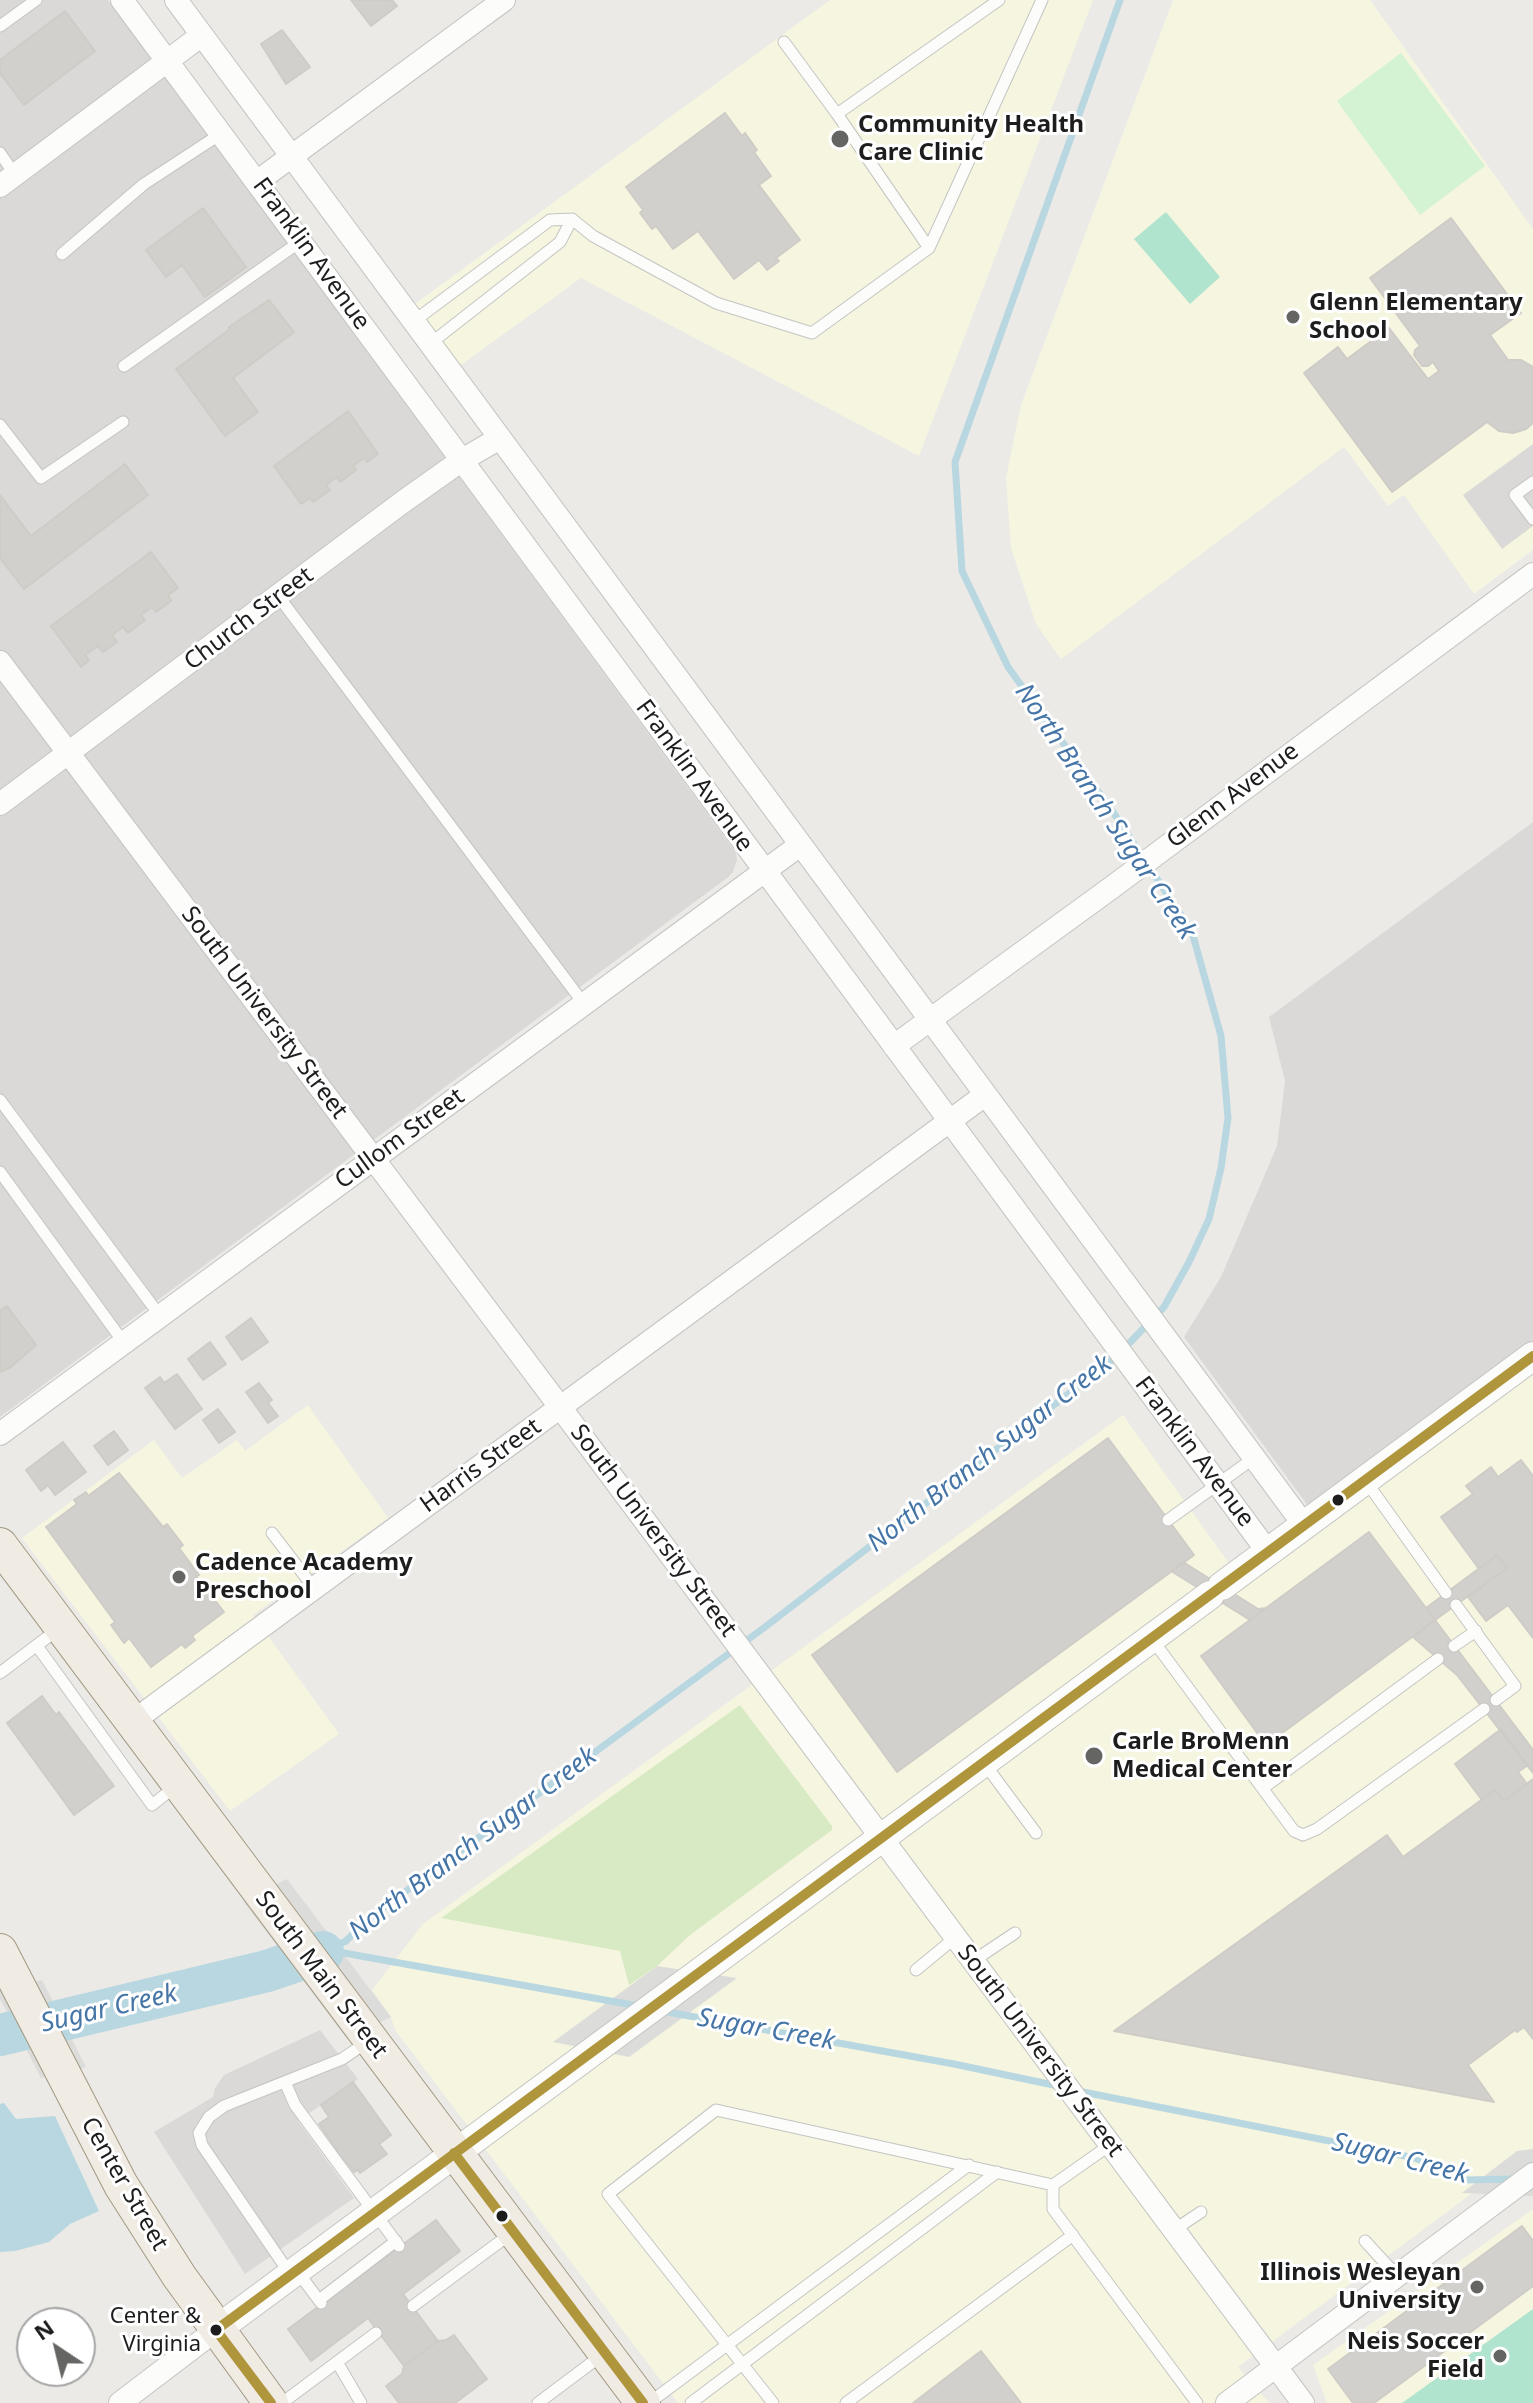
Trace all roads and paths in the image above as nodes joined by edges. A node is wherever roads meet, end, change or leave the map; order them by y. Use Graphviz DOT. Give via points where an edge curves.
graph roads {
  1 [pos="36,0"];
  2 [pos="122,0"];
  3 [pos="504,0"];
  4 [pos="999,0"];
  5 [pos="1042,0"];
  6 [pos="182,2"];
  7 [pos="0,26"];
  8 [pos="202,35"];
  9 [pos="784,42"];
  10 [pos="168,63"];
  11 [pos="837,114"];
  12 [pos="222,133"];
  13 [pos="0,153"];
  14 [pos="293,155"];
  15 [pos="7,180"];
  16 [pos="258,181"];
  17 [pos="572,219"];
  18 [pos="302,241"];
  19 [pos="929,248"];
  20 [pos="62,254"];
  21 [pos="414,321"];
  22 [pos="431,343"];
  23 [pos="124,366"];
  24 [pos="123,422"];
  25 [pos="0,425"];
  26 [pos="500,438"];
  27 [pos="462,460"];
  28 [pos="1533,482"];
  29 [pos="1533,519"];
  30 [pos="1533,574"];
  31 [pos="279,597"];
  32 [pos="0,662"];
  33 [pos="68,754"];
  34 [pos="0,804"];
  35 [pos="800,845"];
  36 [pos="764,871"];
  37 [pos="584,1004"];
  38 [pos="931,1020"];
  39 [pos="894,1046"];
  40 [pos="985,1095"];
  41 [pos="0,1100"];
  42 [pos="948,1121"];
  43 [pos="374,1159"];
  44 [pos="0,1172"];
  45 [pos="160,1316"];
  46 [pos="124,1343"];
  47 [pos="1533,1356"];
  48 [pos="560,1407"];
  49 [pos="0,1434"];
  50 [pos="1254,1458"];
  51 [pos="1365,1480"];
  52 [pos="1218,1484"];
  53 [pos="1168,1520"];
  54 [pos="1304,1525"];
  55 [pos="272,1533"];
  56 [pos="0,1545"];
  57 [pos="1268,1552"];
  58 [pos="314,1588"];
  59 [pos="1446,1593"];
  60 [pos="1456,1605"];
  61 [pos="1476,1631"];
  62 [pos="49,1637"];
  63 [pos="1152,1639"];
  64 [pos="1454,1646"];
  65 [pos="1438,1659"];
  66 [pos="0,1673"];
  67 [pos="1496,1700"];
  68 [pos="1484,1709"];
  69 [pos="132,1722"];
  70 [pos="983,1762"];
  71 [pos="178,1784"];
  72 [pos="1263,1788"];
  73 [pos="1036,1833"];
  74 [pos="881,1837"];
  75 [pos="1015,1933"];
  76 [pos="956,1937"];
  77 [pos="0,1951"];
  78 [pos="973,1961"];
  79 [pos="916,1970"];
  80 [pos="366,2034"];
  81 [pos="285,2082"];
  82 [pos="1110,2145"];
  83 [pos="454,2153"];
  84 [pos="969,2165"];
  85 [pos="997,2172"];
  86 [pos="1533,2174"];
  87 [pos="1053,2185"];
  88 [pos="375,2212"];
  89 [pos="1201,2212"];
  90 [pos="1174,2230"];
  91 [pos="514,2231"];
  92 [pos="1073,2235"];
  93 [pos="1365,2241"];
  94 [pos="293,2272"];
  95 [pos="1397,2276"];
  96 [pos="424,2279"];
  97 [pos="433,2291"];
  98 [pos="413,2306"];
  99 [pos="216,2330"];
  100 [pos="376,2333"];
  101 [pos="347,2337"];
  102 [pos="727,2344"];
  103 [pos="356,2348"];
  104 [pos="605,2353"];
  105 [pos="337,2362"];
  106 [pos="743,2364"];
  107 [pos="1276,2366"];
  108 [pos="120,2403"];
  109 [pos="271,2403"];
  110 [pos="282,2403"];
  111 [pos="361,2403"];
  112 [pos="538,2403"];
  113 [pos="646,2403"];
  114 [pos="691,2403"];
  115 [pos="773,2403"];
  116 [pos="846,2403"];
  117 [pos="1197,2403"];
  118 [pos="1227,2403"];
  119 [pos="1303,2403"];
  1 -- 7 [label="lane"];
  2 -- 10 [label="street, Franklin Avenue"];
  3 -- 14 [label="street"];
  4 -- 11 [label="lane"];
  5 -- 19 [label="lane"];
  6 -- 8 [label="street, Franklin Avenue"];
  8 -- 10 [label="street"];
  8 -- 14 [label="street, Franklin Avenue"];
  9 -- 11 [label="lane"];
  10 -- 12 [label="street, Franklin Avenue"];
  10 -- 15 [label="street"];
  11 -- 19 [label="lane"];
  12 -- 16 [label="street, Franklin Avenue"];
  12 -- 20 [label="lane" via="144,184"];
  13 -- 15 [label="lane"];
  14 -- 16 [label="street"];
  14 -- 21 [label="street, Franklin Avenue"];
  16 -- 18 [label="street, Franklin Avenue"];
  17 -- 19 [label="lane" via="593,236 716,303 812,333"];
  17 -- 21 [label="lane" via="550,220"];
  17 -- 22 [label="lane" via="560,242"];
  18 -- 23 [label="lane"];
  18 -- 27 [label="street, Franklin Avenue"];
  21 -- 22 [label="street, Franklin Avenue"];
  22 -- 26 [label="street, Franklin Avenue"];
  24 -- 25 [label="lane" via="41,478"];
  26 -- 27 [label="street, Church Street"];
  26 -- 35 [label="street, Franklin Avenue"];
  27 -- 31 [label="street, Church Street"];
  27 -- 36 [label="street, Franklin Avenue"];
  28 -- 29 [label="lane" via="1515,495"];
  30 -- 38 [label="street, Glenn Avenue"];
  31 -- 33 [label="street, Church Street"];
  31 -- 37 [label="lane"];
  32 -- 33 [label="street, South University Street"];
  33 -- 34 [label="street, Church Street"];
  33 -- 43 [label="street, South University Street"];
  35 -- 36 [label="street, Cullom Street"];
  35 -- 38 [label="street, Franklin Avenue"];
  36 -- 37 [label="street, Cullom Street"];
  36 -- 39 [label="street, Franklin Avenue"];
  37 -- 43 [label="street, Cullom Street"];
  38 -- 39 [label="street, Glenn Avenue"];
  38 -- 40 [label="street, Franklin Avenue"];
  39 -- 42 [label="street, Franklin Avenue"];
  40 -- 42 [label="street, Harris Street"];
  40 -- 50 [label="street, Franklin Avenue"];
  41 -- 45 [label="lane"];
  42 -- 48 [label="street, Harris Street"];
  42 -- 52 [label="street, Franklin Avenue"];
  43 -- 45 [label="street, Cullom Street"];
  43 -- 48 [label="street, South University Street"];
  44 -- 46 [label="lane"];
  45 -- 46 [label="street, Cullom Street"];
  46 -- 49 [label="street, Cullom Street"];
  47 -- 51 [label="street"];
  48 -- 58 [label="street, Harris Street"];
  48 -- 74 [label="street, South University Street"];
  50 -- 52 [label="lane"];
  50 -- 54 [label="street, Franklin Avenue"];
  51 -- 54 [label="street"];
  51 -- 59 [label="lane"];
  52 -- 53 [label="lane"];
  52 -- 57 [label="street, Franklin Avenue"];
  54 -- 57 [label="street"];
  55 -- 58 [label="lane"];
  56 -- 62 [label="main road, South Main Street"];
  57 -- 63 [label="street"];
  58 -- 69 [label="street, Harris Street"];
  60 -- 61 [label="lane"];
  61 -- 64 [label="lane"];
  61 -- 67 [label="lane" via="1515,1686"];
  62 -- 66 [label="lane"];
  62 -- 69 [label="main road, South Main Street"];
  62 -- 71 [label="lane" via="152,1805"];
  63 -- 70 [label="street"];
  63 -- 72 [label="lane"];
  65 -- 72 [label="lane"];
  68 -- 72 [label="lane" via="1303,1835 1294,1831"];
  69 -- 71 [label="main road, South Main Street"];
  70 -- 73 [label="lane"];
  70 -- 74 [label="street"];
  71 -- 80 [label="main road, South Main Street"];
  74 -- 76 [label="street, South University Street"];
  74 -- 83 [label="street"];
  75 -- 78 [label="lane"];
  76 -- 78 [label="street, South University Street"];
  76 -- 79 [label="lane"];
  77 -- 99 [label="main road, Center Street" via="121,2185"];
  78 -- 82 [label="street, South University Street"];
  80 -- 81 [label="lane" via="342,2059"];
  80 -- 83 [label="main road, South Main Street"];
  81 -- 88 [label="lane" via="295,2105"];
  81 -- 94 [label="lane" via="224,2106 199,2133 202,2145"];
  82 -- 87 [label="lane"];
  82 -- 90 [label="street, South University Street"];
  83 -- 88 [label="street"];
  83 -- 91 [label="main road, South Main Street"];
  84 -- 85 [label="lane"];
  84 -- 102 [label="lane"];
  84 -- 102 [label="lane" via="716,2110 608,2194"];
  85 -- 87 [label="lane"];
  85 -- 106 [label="lane"];
  86 -- 95 [label="street"];
  87 -- 92 [label="lane" via="1053,2209"];
  88 -- 94 [label="street"];
  88 -- 94 [label="lane" via="398,2244 320,2301"];
  89 -- 90 [label="lane"];
  90 -- 107 [label="street, South University Street"];
  91 -- 97 [label="lane"];
  91 -- 104 [label="main road, South Main Street"];
  92 -- 116 [label="lane"];
  92 -- 117 [label="lane"];
  93 -- 95 [label="lane"];
  94 -- 99 [label="street"];
  95 -- 107 [label="street"];
  96 -- 97 [label="lane"];
  97 -- 98 [label="lane"];
  99 -- 108 [label="street"];
  99 -- 109 [label="main road, Center Street"];
  100 -- 103 [label="lane"];
  101 -- 103 [label="lane"];
  102 -- 106 [label="lane"];
  102 -- 113 [label="lane"];
  103 -- 105 [label="lane"];
  104 -- 112 [label="lane"];
  104 -- 113 [label="main road, South Main Street"];
  105 -- 110 [label="lane"];
  105 -- 111 [label="lane"];
  106 -- 114 [label="lane"];
  106 -- 115 [label="lane"];
  107 -- 118 [label="street"];
  107 -- 119 [label="street, South University Street"];
}
